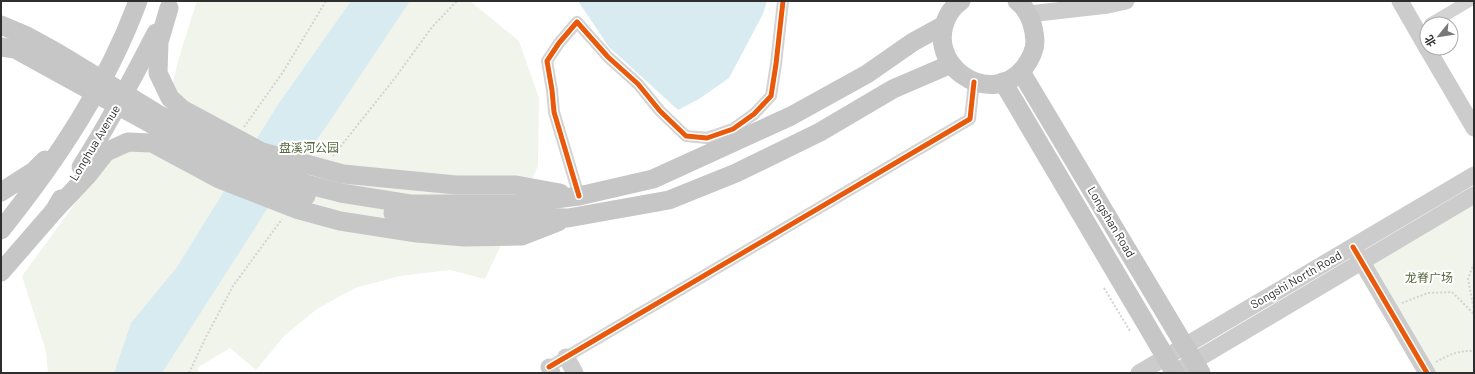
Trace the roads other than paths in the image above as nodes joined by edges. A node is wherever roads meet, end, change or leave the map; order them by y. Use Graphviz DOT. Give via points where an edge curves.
graph roads {
  1 [pos="138,1"];
  2 [pos="783,1"];
  3 [pos="961,1"];
  4 [pos="1126,1"];
  5 [pos="1400,1"];
  6 [pos="1469,1"];
  7 [pos="170,4"];
  8 [pos="1023,7"];
  9 [pos="1444,16"];
  10 [pos="1419,21"];
  11 [pos="1,25"];
  12 [pos="944,25"];
  13 [pos="1,47"];
  14 [pos="1432,56"];
  15 [pos="951,64"];
  16 [pos="1021,72"];
  17 [pos="974,82"];
  18 [pos="1003,82"];
  19 [pos="1474,128"];
  20 [pos="72,132"];
  21 [pos="177,132"];
  22 [pos="1474,175"];
  23 [pos="1,192"];
  24 [pos="1474,195"];
  25 [pos="579,196"];
  26 [pos="340,206"];
  27 [pos="54,211"];
  28 [pos="1,230"];
  29 [pos="1353,247"];
  30 [pos="1362,262"];
  31 [pos="1,272"];
  32 [pos="566,357"];
  33 [pos="1194,360"];
  34 [pos="1172,369"];
  35 [pos="551,370"];
  36 [pos="1426,371"];
  37 [pos="575,373"];
  38 [pos="1139,373"];
  1 -- 20 [label="main road" via="109,67"];
  2 -- 25 [label="street" via="770,96 754,114 733,129 707,138 686,136 577,22 559,42 547,62 554,112"];
  3 -- 12 [label="main road" via="951,11"];
  4 -- 8 [label="main road" via="1108,5"];
  5 -- 10 [label="main road"];
  6 -- 9 [label="street"];
  7 -- 25 [label="main road" via="159,42 158,72 170,98 182,109 262,152 343,174 456,185 516,185"];
  7 -- 27 [label="main road, Longhua Avenue" via="136,74"];
  8 -- 16 [label="main road" via="1035,29 1035,45 1030,60"];
  11 -- 21 [label="main road" via="28,36 58,53"];
  12 -- 15 [label="main road" via="942,39"];
  12 -- 25 [label="main road" via="913,42 867,74 791,116 652,179"];
  13 -- 21 [label="main road" via="15,49"];
  14 -- 19 [label="main road"];
  15 -- 17 [label="main road" via="961,75"];
  15 -- 26 [label="main road" via="893,89 820,132 736,173 669,200 568,218 471,222"];
  16 -- 18 [label="main road"];
  16 -- 33 [label="main road, Longshan Road"];
  17 -- 18 [label="main road" via="988,85"];
  17 -- 32 [label="street" via="970,119"];
  18 -- 34 [label="main road, Longshan Road"];
  20 -- 23 [label="main road" via="34,171"];
  20 -- 28 [label="main road" via="47,171"];
  21 -- 26 [label="main road" via="222,163 299,195"];
  22 -- 29 [label="main road, Songshi North Road"];
  24 -- 30 [label="main road, Songshi North Road"];
  25 -- 26 [label="main road" via="515,204"];
  26 -- 27 [label="main road" via="296,209 226,182 152,143 128,142 106,152"];
  27 -- 31 [label="main road, Longhua Avenue"];
  29 -- 30 [label="main road"];
  29 -- 33 [label="main road, Songshi North Road"];
  30 -- 33 [label="main road, Songshi North Road"];
  30 -- 36 [label="main road"];
  32 -- 35 [label="street"];
  32 -- 37 [label="main road"];
  33 -- 34 [label="main road, Songshi North Road"];
  34 -- 38 [label="main road, Songshi North Road"];
}
